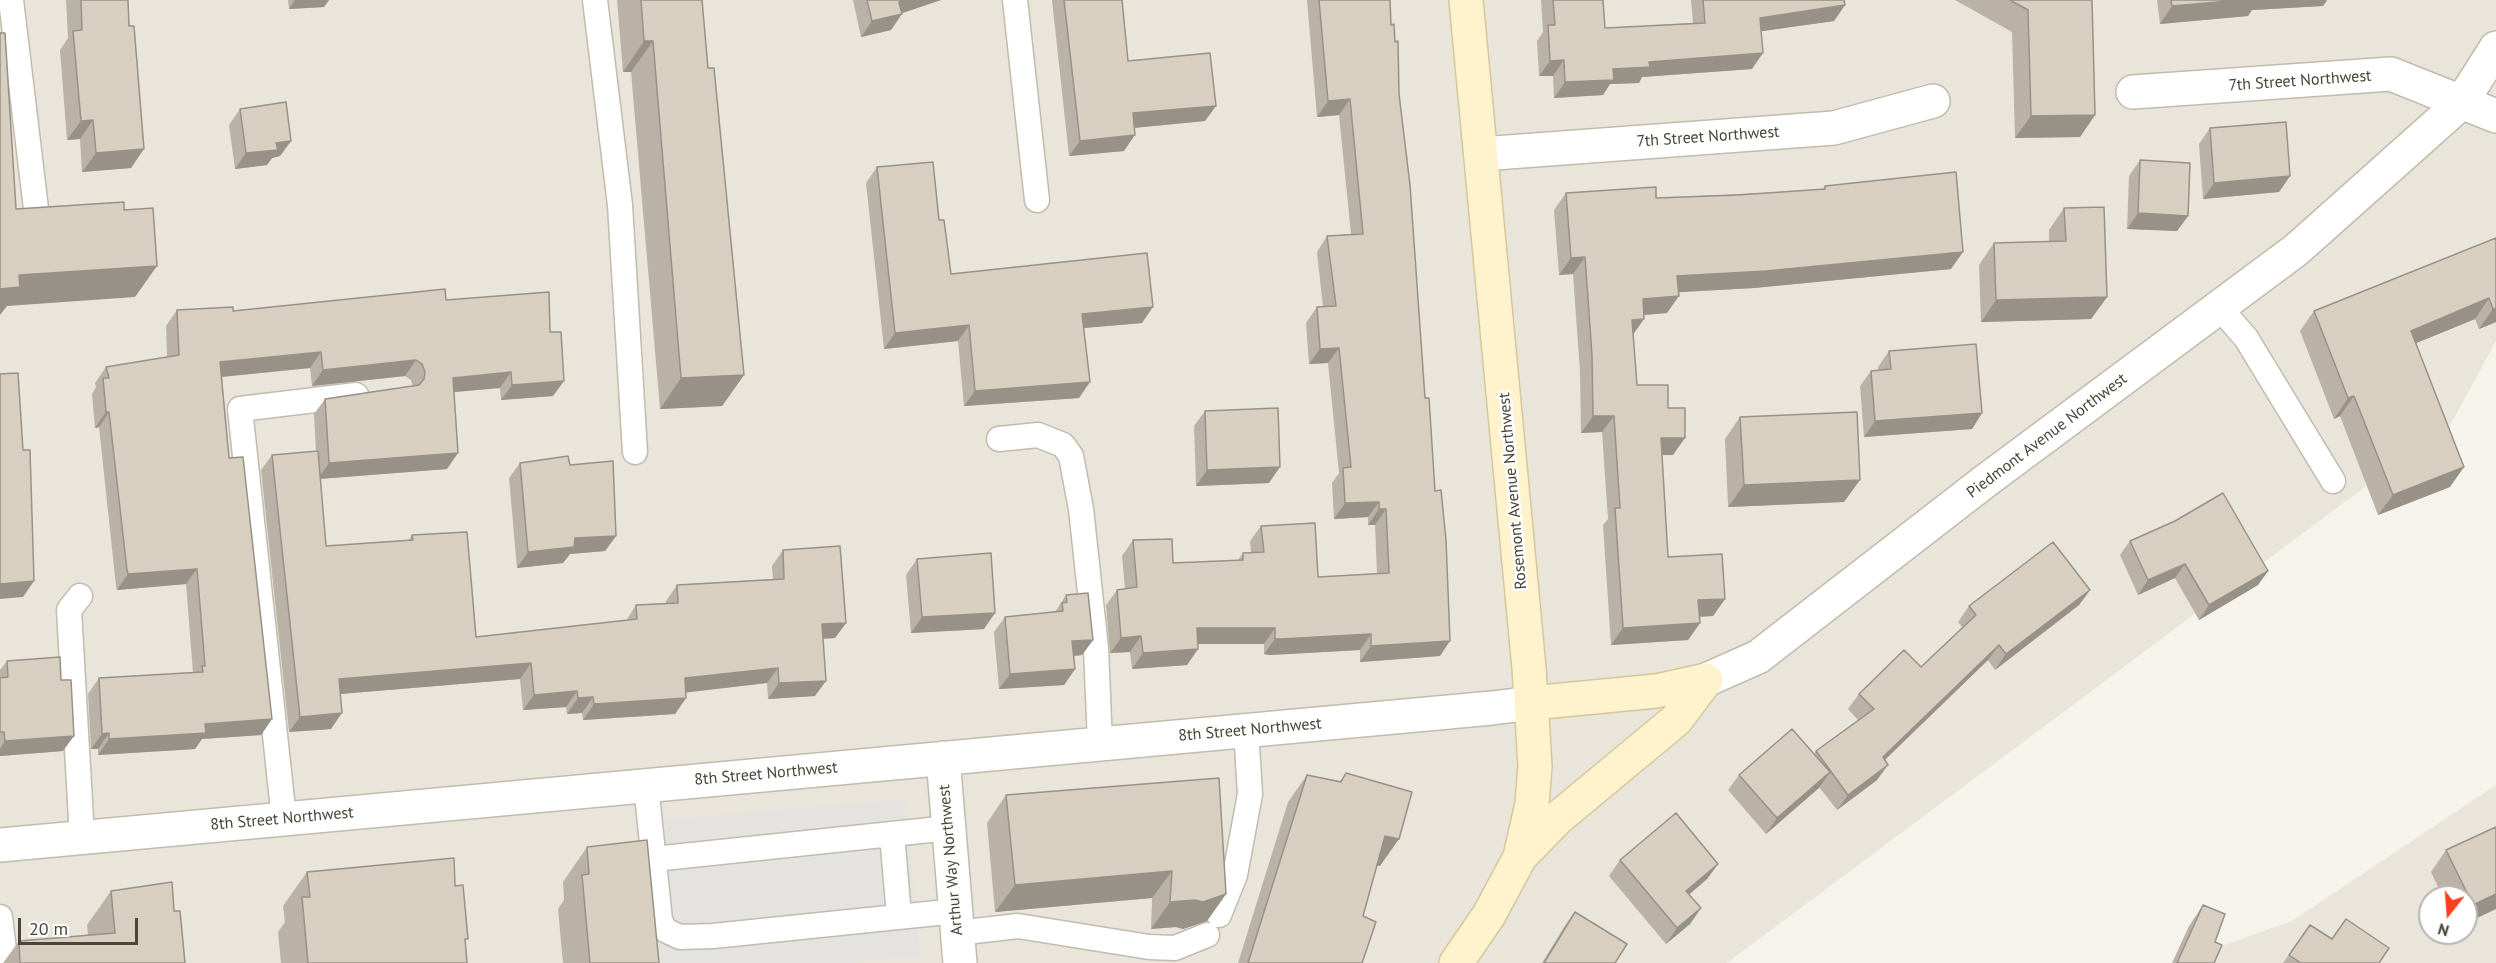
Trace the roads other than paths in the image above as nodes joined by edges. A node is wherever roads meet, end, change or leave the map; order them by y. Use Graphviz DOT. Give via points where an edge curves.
graph roads {
  1 [pos="11,0"];
  2 [pos="595,0"];
  3 [pos="1015,0"];
  4 [pos="1466,0"];
  5 [pos="2496,48"];
  6 [pos="2133,92"];
  7 [pos="1933,101"];
  8 [pos="2461,103"];
  9 [pos="2496,116"];
  10 [pos="1481,154"];
  11 [pos="1038,200"];
  12 [pos="36,209"];
  13 [pos="2219,307"];
  14 [pos="377,392"];
  15 [pos="999,439"];
  16 [pos="635,452"];
  17 [pos="2333,481"];
  18 [pos="80,596"];
  19 [pos="1706,680"];
  20 [pos="1532,703"];
  21 [pos="1246,730"];
  22 [pos="1100,743"];
  23 [pos="943,758"];
  24 [pos="646,785"];
  25 [pos="284,819"];
  26 [pos="949,828"];
  27 [pos="892,834"];
  28 [pos="82,837"];
  29 [pos="0,845"];
  30 [pos="1520,857"];
  31 [pos="654,859"];
  32 [pos="1219,915"];
  33 [pos="899,916"];
  34 [pos="0,917"];
  35 [pos="1207,935"];
  36 [pos="958,936"];
  37 [pos="5,958"];
  38 [pos="1456,963"];
  1 -- 12 [label="lane"];
  2 -- 16 [label="lane" via="620,205"];
  3 -- 11 [label="lane"];
  4 -- 10 [label="street, Rosemont Avenue Northwest"];
  5 -- 8 [label="street, Piedmont Avenue Northwest"];
  6 -- 8 [label="street, 7th Street Northwest" via="2391,74"];
  7 -- 10 [label="street, 7th Street Northwest" via="1834,128"];
  8 -- 9 [label="street, 7th Street Northwest"];
  8 -- 13 [label="street, Piedmont Avenue Northwest" via="2296,250"];
  10 -- 20 [label="street, Rosemont Avenue Northwest"];
  13 -- 17 [label="lane" via="2246,338"];
  13 -- 19 [label="street, Piedmont Avenue Northwest" via="1758,657"];
  14 -- 25 [label="lane" via="240,409"];
  15 -- 22 [label="lane" via="1038,435 1063,445 1071,456 1081,509 1096,648"];
  18 -- 28 [label="lane" via="69,610"];
  19 -- 20 [label="street, Piedmont Avenue Northwest" via="1656,691"];
  19 -- 30 [label="street" via="1676,720 1558,818"];
  20 -- 21 [label="street, 8th Street Northwest"];
  20 -- 30 [label="street, Rosemont Avenue Northwest" via="1535,766 1532,804"];
  21 -- 22 [label="street, 8th Street Northwest"];
  21 -- 32 [label="lane" via="1250,794 1235,875"];
  22 -- 23 [label="street, 8th Street Northwest"];
  23 -- 24 [label="street, 8th Street Northwest"];
  23 -- 26 [label="street, Arthur Way Northwest"];
  24 -- 25 [label="street, 8th Street Northwest"];
  24 -- 31 [label="lane"];
  25 -- 28 [label="street, 8th Street Northwest"];
  26 -- 27 [label="lane"];
  26 -- 36 [label="street, Arthur Way Northwest"];
  27 -- 31 [label="lane"];
  27 -- 33 [label="lane"];
  28 -- 29 [label="street, 8th Street Northwest"];
  30 -- 38 [label="street, Rosemont Avenue Northwest" via="1489,915"];
  31 -- 33 [label="lane" via="660,920 665,930 680,937"];
  33 -- 36 [label="lane"];
  34 -- 37 [label="lane"];
  35 -- 36 [label="lane" via="1175,948 1018,926"];
}
